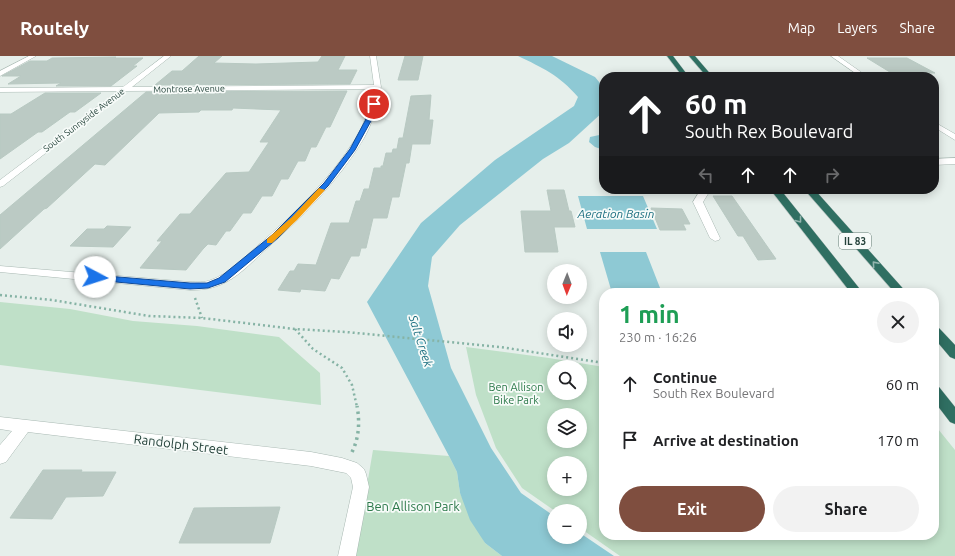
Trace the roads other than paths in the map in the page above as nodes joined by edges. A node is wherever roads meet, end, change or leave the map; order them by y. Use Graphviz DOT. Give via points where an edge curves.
graph roads {
  1 [pos="33,56"];
  2 [pos="168,56"];
  3 [pos="373,56"];
  4 [pos="670,56"];
  5 [pos="692,56"];
  6 [pos="834,56"];
  7 [pos="682,72"];
  8 [pos="706,72"];
  9 [pos="858,72"];
  10 [pos="0,74"];
  11 [pos="378,87"];
  12 [pos="124,89"];
  13 [pos="0,90"];
  14 [pos="939,127"];
  15 [pos="955,138"];
  16 [pos="955,161"];
  17 [pos="939,162"];
  18 [pos="0,184"];
  19 [pos="703,194"];
  20 [pos="779,194"];
  21 [pos="813,194"];
  22 [pos="715,238"];
  23 [pos="0,269"];
  24 [pos="852,288"];
  25 [pos="897,288"];
  26 [pos="939,336"];
  27 [pos="955,354"];
  28 [pos="939,397"];
  29 [pos="955,418"];
  30 [pos="0,423"];
  31 [pos="24,426"];
  32 [pos="0,457"];
  33 [pos="347,556"];
  1 -- 10 [label="street"];
  2 -- 12 [label="street, South Sunnyside Avenue"];
  3 -- 11 [label="street" via="378,74"];
  4 -- 7 [label="highway"];
  5 -- 8 [label="highway"];
  6 -- 9 [label="street"];
  11 -- 12 [label="street, Montrose Avenue"];
  11 -- 23 [label="street" via="368,121 342,165 294,218 222,280 208,286 190,286"];
  12 -- 13 [label="street, Montrose Avenue"];
  12 -- 18 [label="street, South Sunnyside Avenue"];
  14 -- 15 [label="street"];
  16 -- 17 [label="street"];
  19 -- 22 [label="street" via="698,202"];
  20 -- 24 [label="highway, IL 83, one-way"];
  25 -- 21 [label="highway, IL 83, one-way"];
  26 -- 27 [label="highway"];
  28 -- 29 [label="highway"];
  30 -- 31 [label="street, Randolph Street"];
  31 -- 32 [label="street"];
  31 -- 33 [label="street, Randolph Street" via="311,459 351,468 358,474 361,487"];
}
